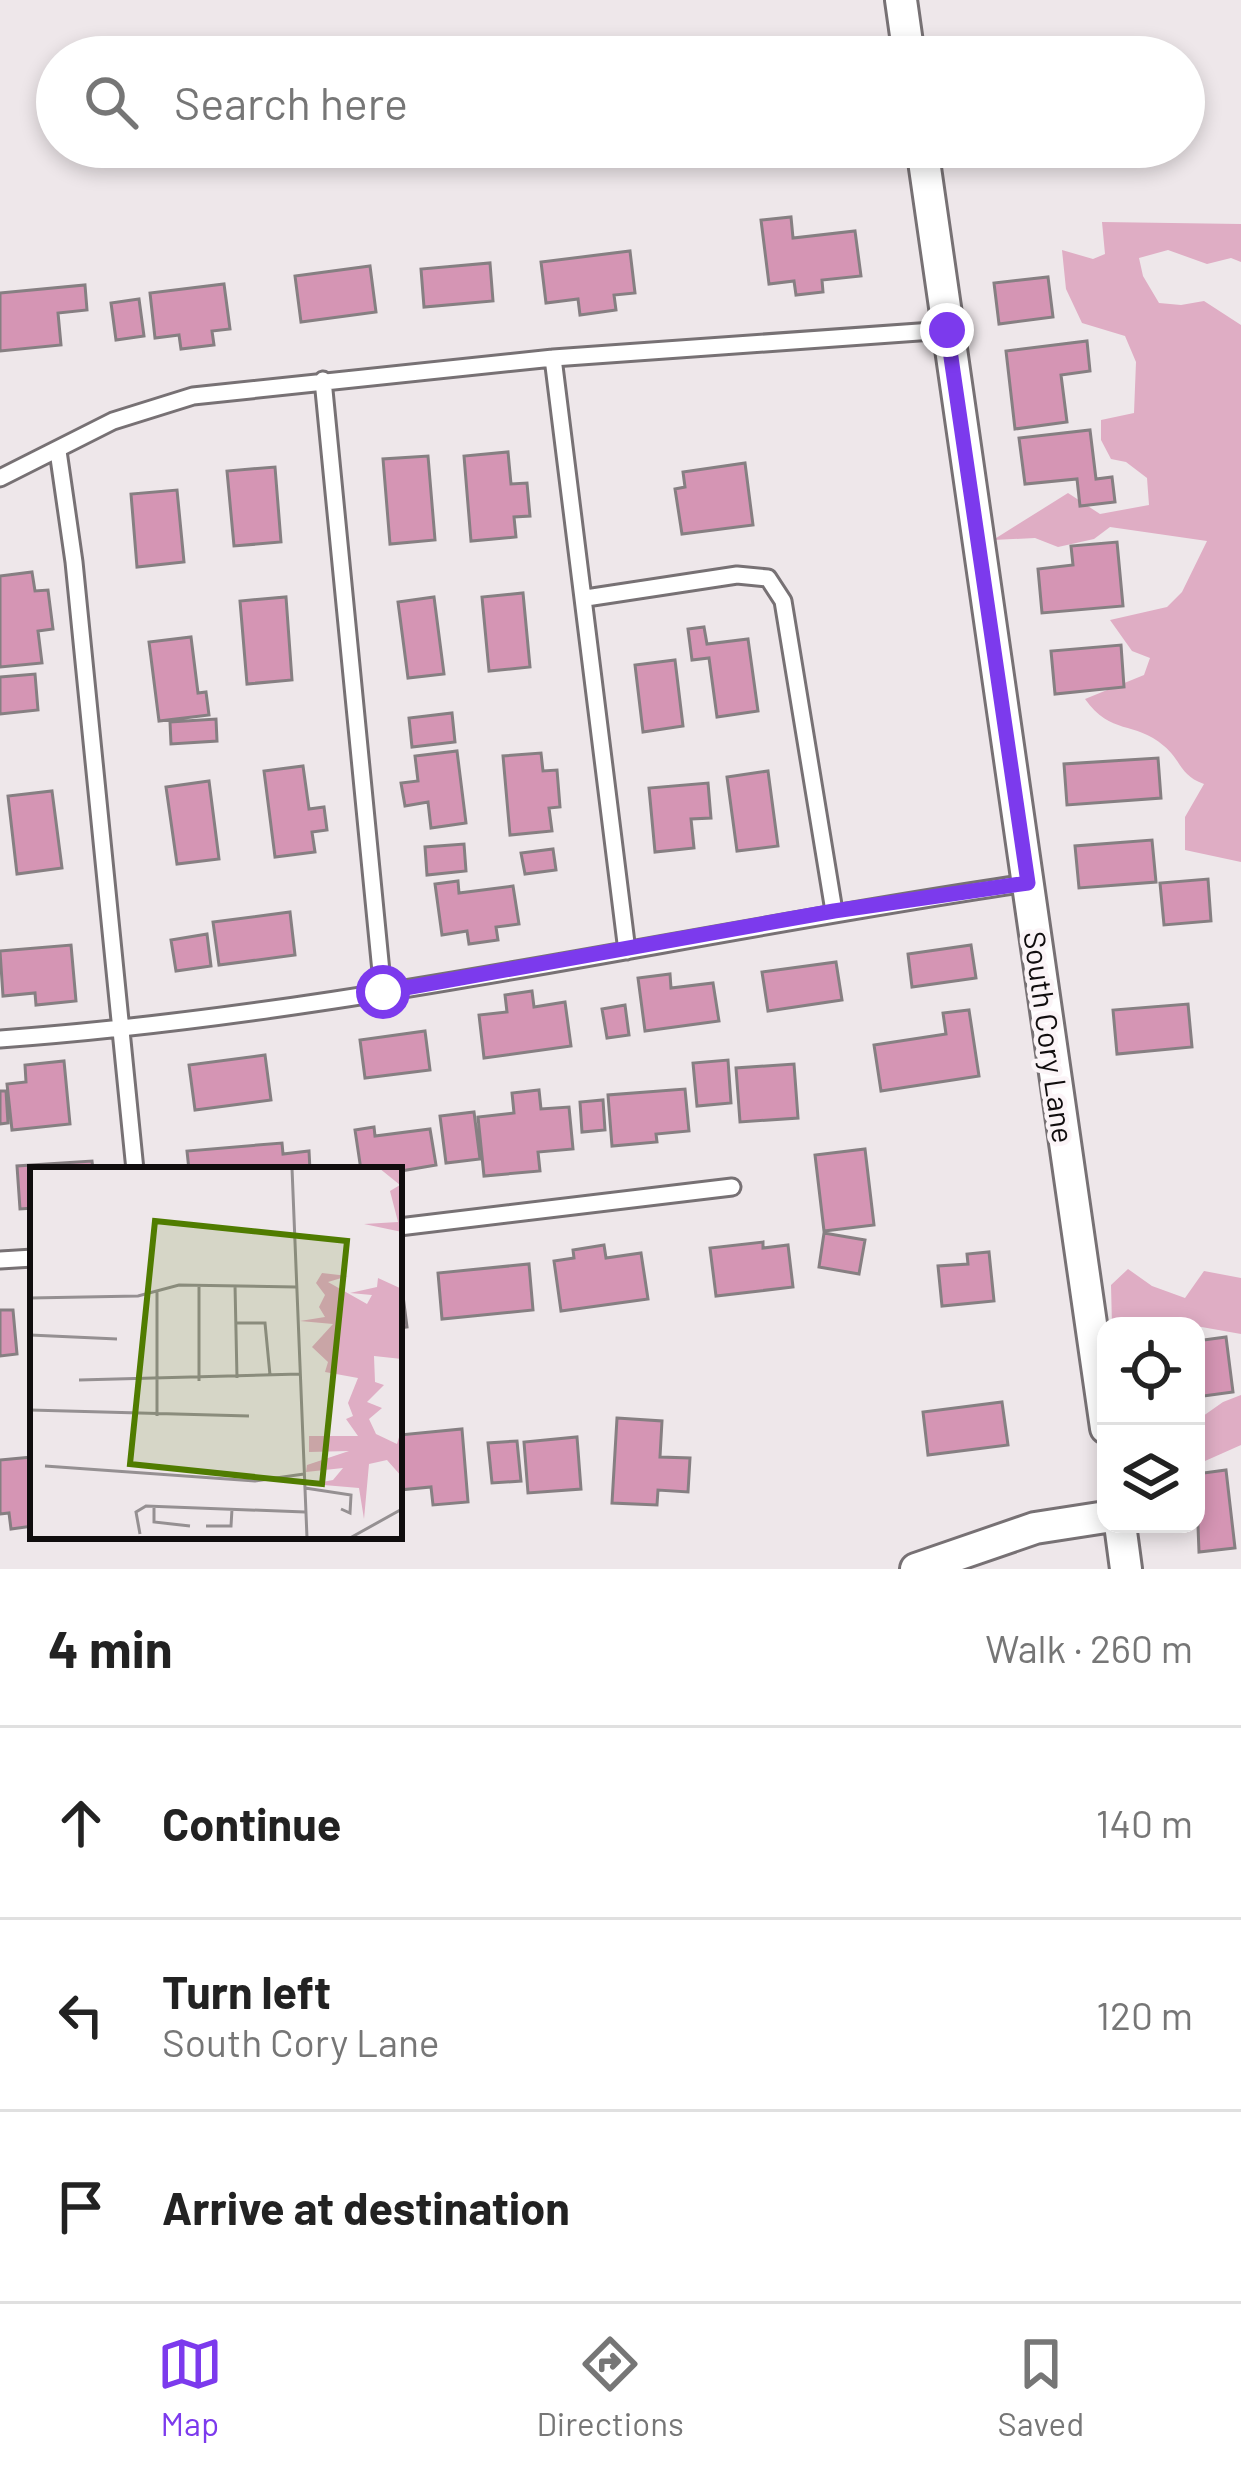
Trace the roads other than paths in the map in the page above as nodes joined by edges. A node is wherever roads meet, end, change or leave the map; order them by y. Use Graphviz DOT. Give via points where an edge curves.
graph roads {
  1 [pos="901,0"];
  2 [pos="906,36"];
  3 [pos="925,168"];
  4 [pos="947,330"];
  5 [pos="553,358"];
  6 [pos="323,380"];
  7 [pos="58,451"];
  8 [pos="0,478"];
  9 [pos="586,598"];
  10 [pos="1028,883"];
  11 [pos="834,911"];
  12 [pos="627,951"];
  13 [pos="383,992"];
  14 [pos="122,1030"];
  15 [pos="0,1039"];
  16 [pos="135,1167"];
  17 [pos="732,1186"];
  18 [pos="402,1227"];
  19 [pos="30,1258"];
  20 [pos="0,1260"];
  21 [pos="1106,1425"];
  22 [pos="1097,1518"];
  23 [pos="1121,1533"];
  24 [pos="916,1569"];
  25 [pos="1126,1569"];
  1 -- 2 [label="street"];
  3 -- 4 [label="street, South Cory Lane"];
  4 -- 5 [label="lane"];
  4 -- 10 [label="street, South Cory Lane"];
  5 -- 6 [label="lane"];
  5 -- 9 [label="lane"];
  6 -- 7 [label="lane" via="152,406"];
  6 -- 13 [label="lane"];
  7 -- 8 [label="lane"];
  7 -- 14 [label="lane"];
  9 -- 11 [label="lane" via="737,574 768,578 783,601"];
  9 -- 12 [label="lane"];
  10 -- 11 [label="lane"];
  10 -- 21 [label="street, South Cory Lane"];
  11 -- 12 [label="lane"];
  12 -- 13 [label="lane"];
  13 -- 14 [label="lane"];
  14 -- 15 [label="lane"];
  14 -- 16 [label="lane"];
  17 -- 18 [label="lane"];
  19 -- 20 [label="lane"];
  22 -- 24 [label="street" via="1035,1528"];
  23 -- 25 [label="street"];
}
